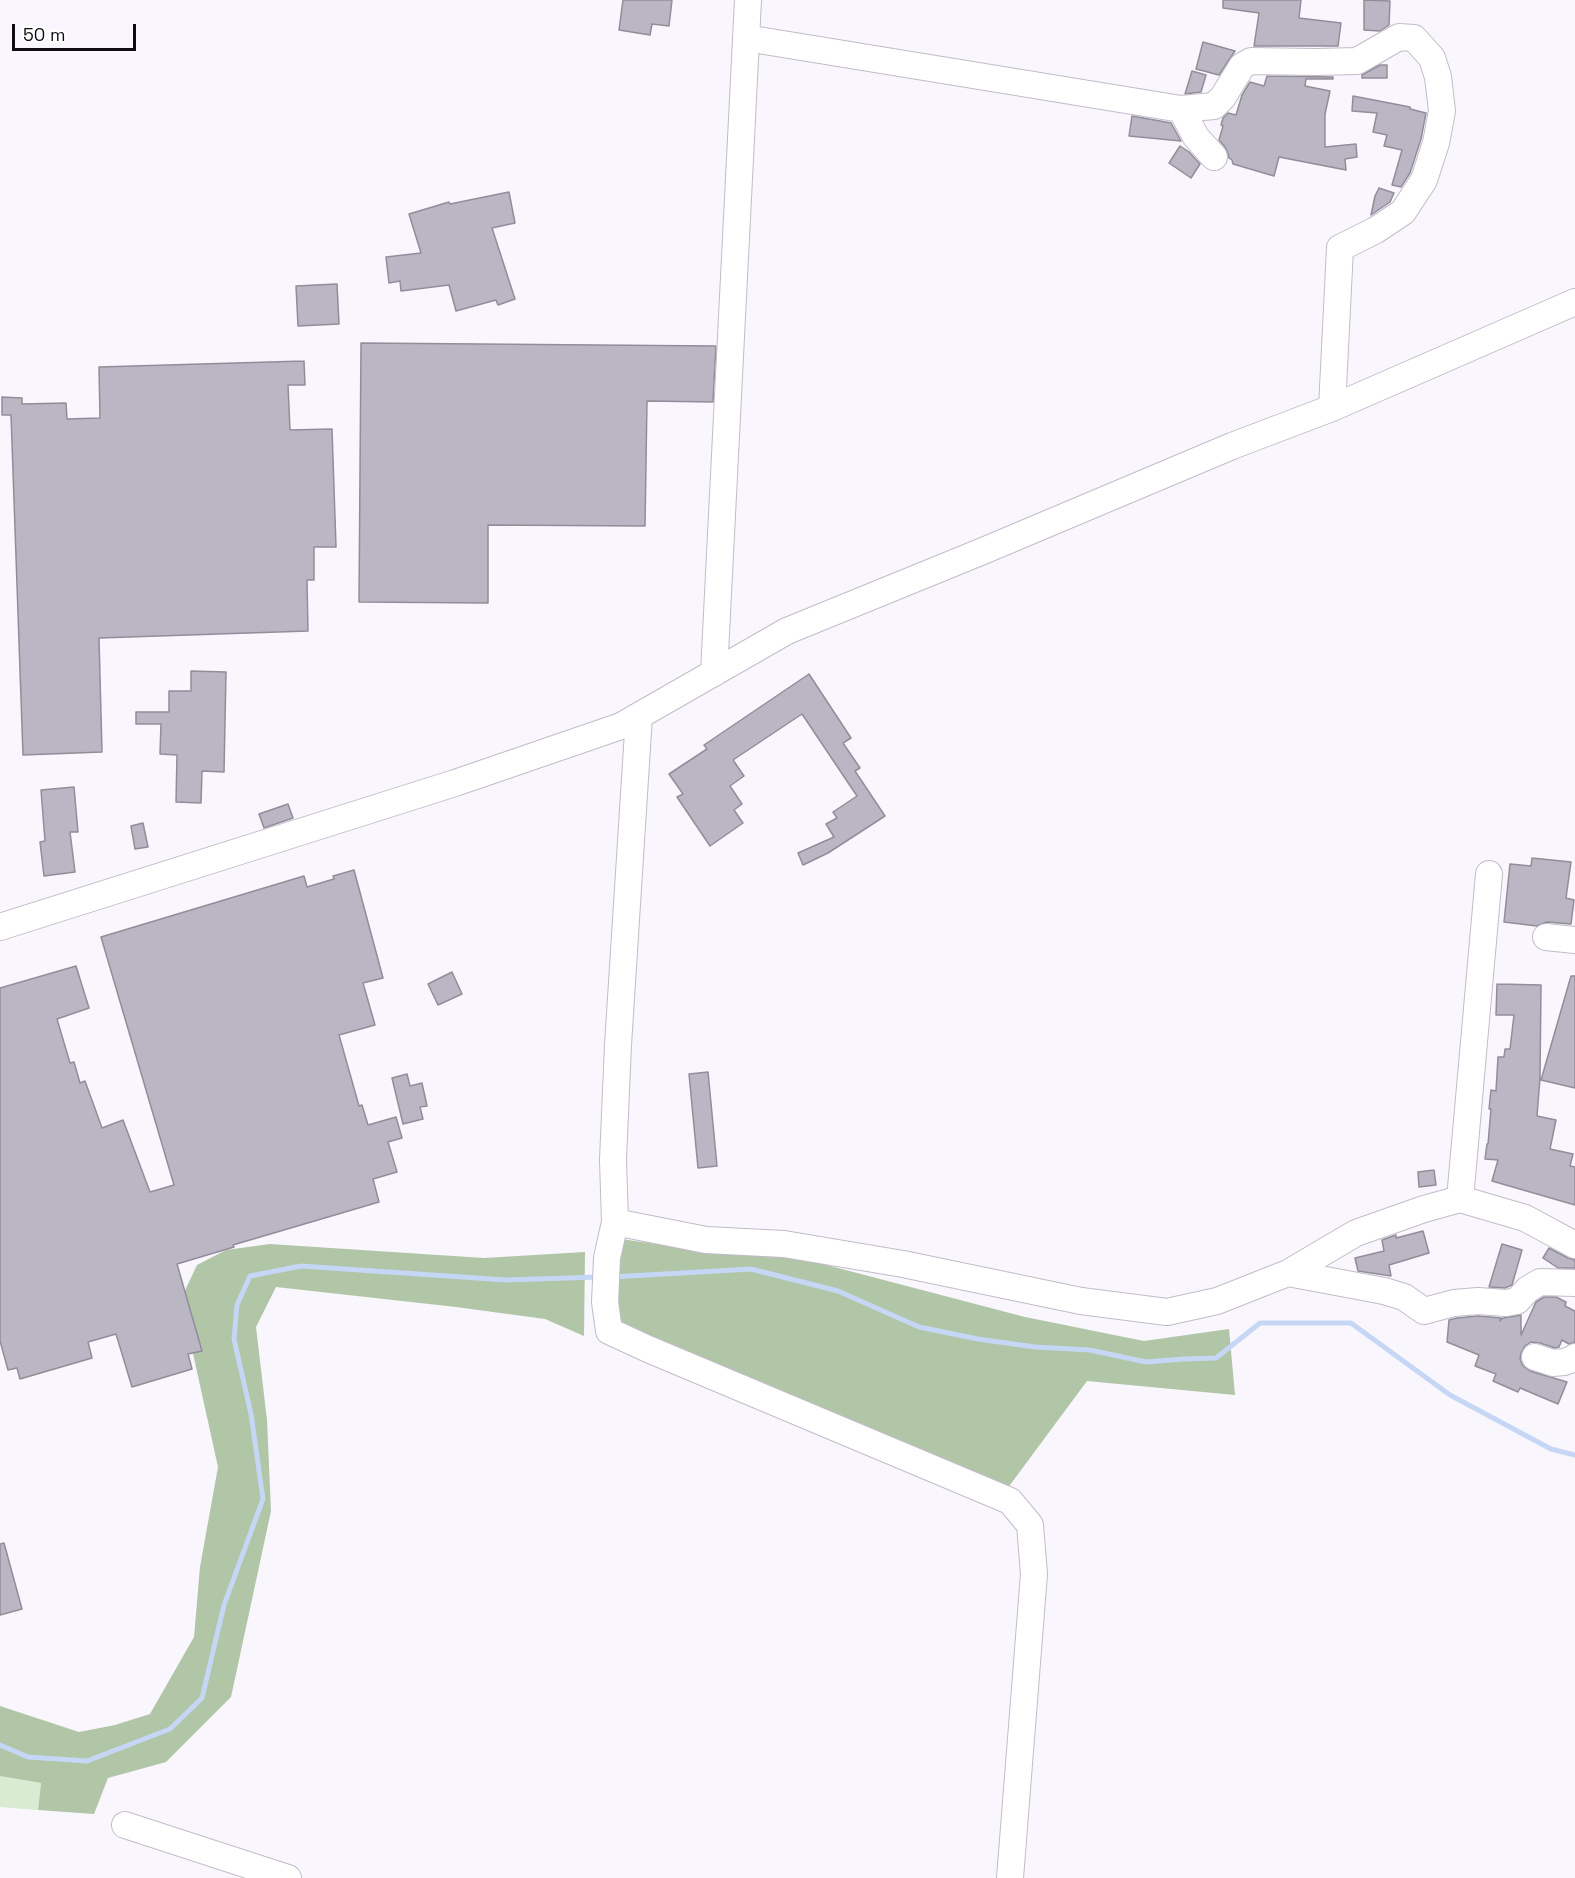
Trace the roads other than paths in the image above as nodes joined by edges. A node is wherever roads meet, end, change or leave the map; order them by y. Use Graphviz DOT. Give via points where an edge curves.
graph roads {
  1 [pos="748,0"];
  2 [pos="746,38"];
  3 [pos="1181,109"];
  4 [pos="1214,157"];
  5 [pos="1575,302"];
  6 [pos="1332,408"];
  7 [pos="714,673"];
  8 [pos="639,716"];
  9 [pos="1489,874"];
  10 [pos="0,927"];
  11 [pos="1545,937"];
  12 [pos="1575,940"];
  13 [pos="1460,1199"];
  14 [pos="615,1222"];
  15 [pos="1575,1245"];
  16 [pos="1288,1273"];
  17 [pos="1575,1283"];
  18 [pos="1535,1357"];
  19 [pos="1575,1357"];
  20 [pos="125,1825"];
  21 [pos="288,1878"];
  22 [pos="1010,1878"];
  1 -- 2 [label="street"];
  2 -- 3 [label="street"];
  2 -- 7 [label="street"];
  3 -- 4 [label="street" via="1196,137"];
  3 -- 6 [label="street" via="1214,106 1242,66 1251,61 1357,61 1399,37 1414,38 1432,58 1442,111 1424,180 1403,212 1340,248"];
  5 -- 6 [label="street"];
  6 -- 7 [label="street" via="787,631"];
  7 -- 8 [label="street"];
  8 -- 10 [label="street" via="621,726 455,783"];
  8 -- 14 [label="street" via="618,1045 613,1160"];
  9 -- 13 [label="street"];
  11 -- 12 [label="street"];
  13 -- 15 [label="street" via="1525,1218"];
  13 -- 16 [label="street" via="1356,1233"];
  14 -- 16 [label="street" via="706,1240 784,1244 1081,1301 1167,1312 1217,1302"];
  14 -- 22 [label="street" via="607,1258 605,1302 609,1331 1010,1501 1030,1525 1034,1574"];
  16 -- 17 [label="street" via="1384,1291 1404,1297 1424,1311 1454,1303 1506,1304 1517,1301 1528,1288 1540,1282"];
  18 -- 19 [label="street" via="1553,1363"];
  20 -- 21 [label="street"];
}
